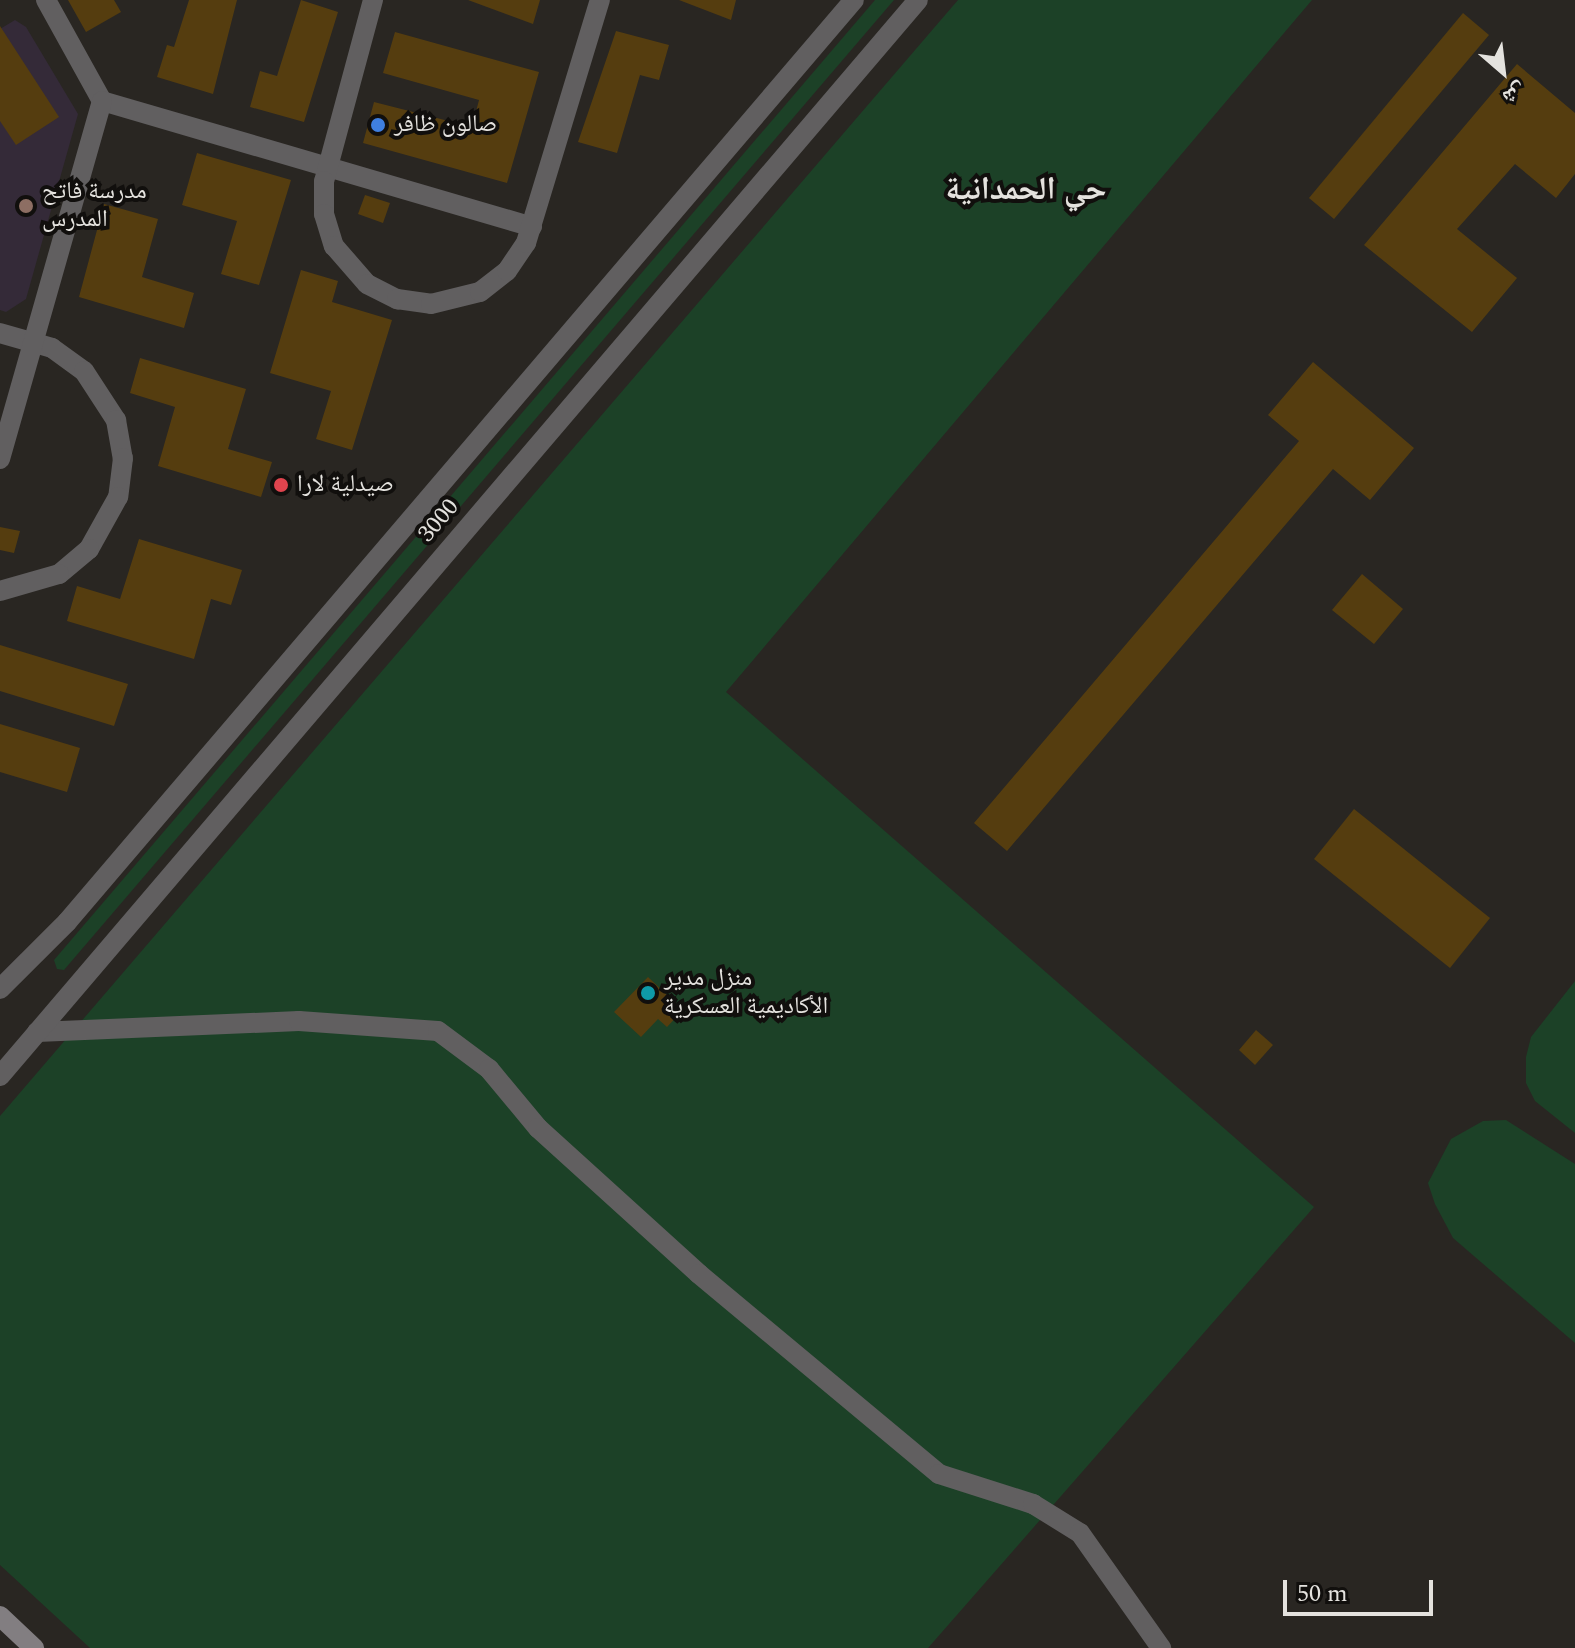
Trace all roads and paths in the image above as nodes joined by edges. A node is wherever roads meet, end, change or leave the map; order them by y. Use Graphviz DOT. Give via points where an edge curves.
graph roads {
  1 [pos="46,0"];
  2 [pos="373,0"];
  3 [pos="600,0"];
  4 [pos="854,0"];
  5 [pos="918,0"];
  6 [pos="102,101"];
  7 [pos="328,164"];
  8 [pos="532,227"];
  9 [pos="0,333"];
  10 [pos="34,341"];
  11 [pos="0,459"];
  12 [pos="0,591"];
  13 [pos="0,989"];
  14 [pos="37,1032"];
  15 [pos="0,1076"];
  16 [pos="0,1616"];
  17 [pos="34,1648"];
  18 [pos="1161,1648"];
  1 -- 6 [label="street"];
  2 -- 7 [label="street"];
  3 -- 8 [label="street"];
  4 -- 13 [label="street, 3000" via="67,922"];
  5 -- 14 [label="street, 3000"];
  6 -- 7 [label="street"];
  6 -- 10 [label="street"];
  7 -- 8 [label="street"];
  7 -- 8 [label="street" via="324,214 334,246 354,273 397,299 431,304 480,292 518,258"];
  9 -- 10 [label="street"];
  10 -- 11 [label="street"];
  10 -- 12 [label="street" via="84,371 108,402 121,439 122,478 111,516 75,562 41,582"];
  14 -- 15 [label="street, 3000"];
  14 -- 18 [label="street" via="299,1021 438,1031 489,1069 538,1128 699,1274 939,1474 1033,1504 1080,1533"];
  16 -- 17 [label="main road"];
}
